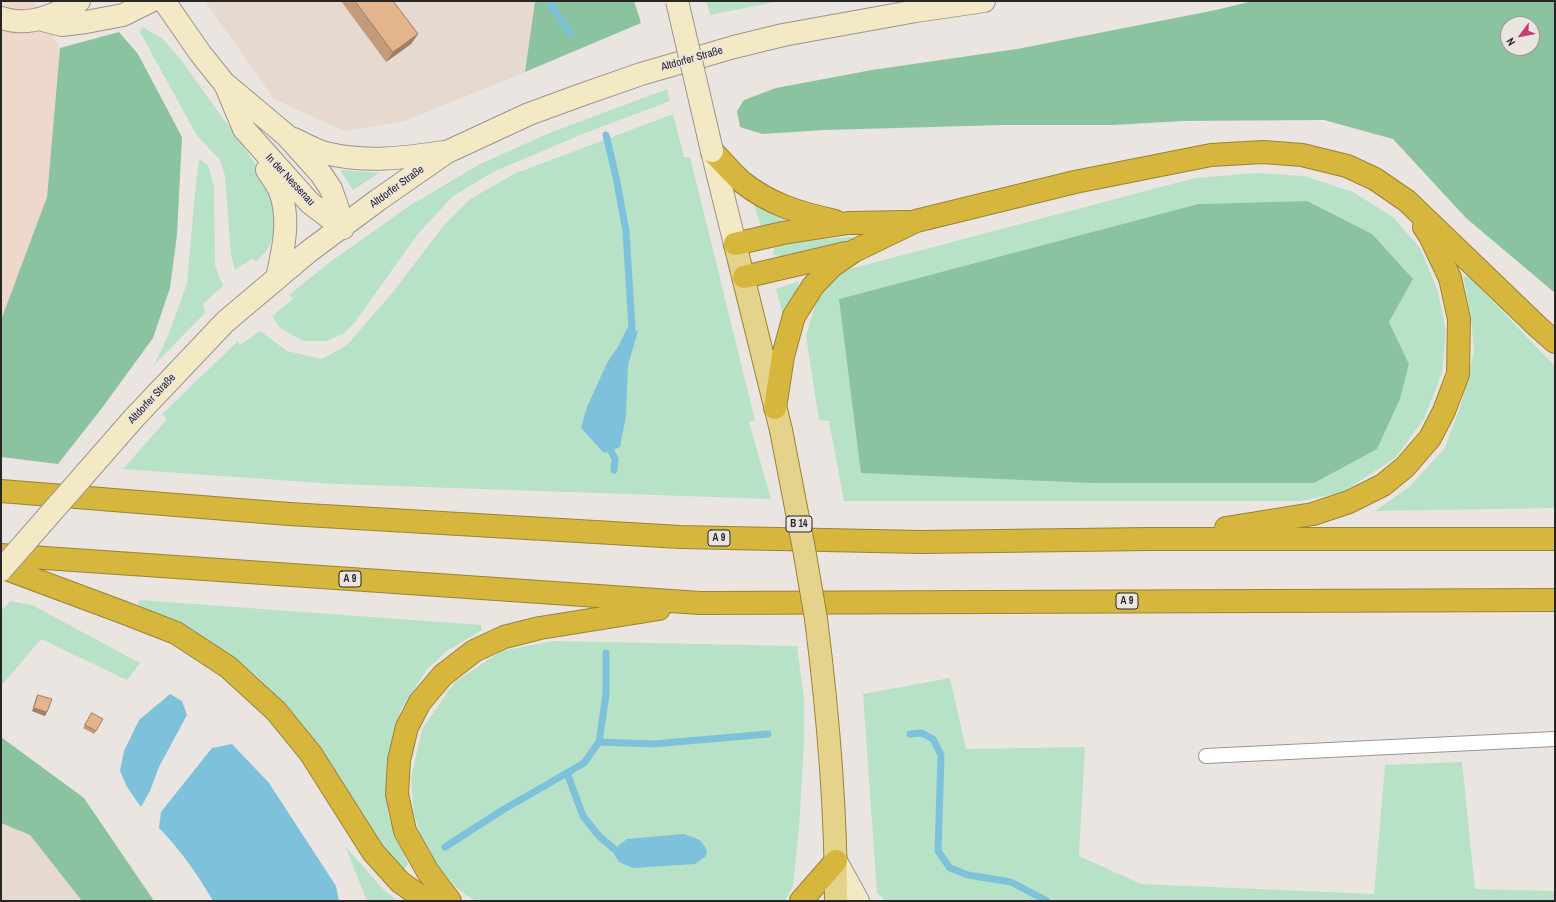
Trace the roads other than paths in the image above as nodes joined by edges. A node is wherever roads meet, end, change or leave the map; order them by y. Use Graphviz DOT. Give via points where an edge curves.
graph roads {
  1 [pos="79,1"];
  2 [pos="150,1"];
  3 [pos="164,1"];
  4 [pos="677,1"];
  5 [pos="947,1"];
  6 [pos="984,1"];
  7 [pos="916,10"];
  8 [pos="1,18"];
  9 [pos="39,19"];
  10 [pos="224,83"];
  11 [pos="244,129"];
  12 [pos="286,135"];
  13 [pos="712,151"];
  14 [pos="447,152"];
  15 [pos="1407,201"];
  16 [pos="916,221"];
  17 [pos="848,224"];
  18 [pos="343,228"];
  19 [pos="735,244"];
  20 [pos="854,251"];
  21 [pos="744,277"];
  22 [pos="277,278"];
  23 [pos="1555,342"];
  24 [pos="775,408"];
  25 [pos="1,491"];
  26 [pos="1149,539"];
  27 [pos="1555,539"];
  28 [pos="1,555"];
  29 [pos="1,567"];
  30 [pos="1,570"];
  31 [pos="1555,600"];
  32 [pos="700,602"];
  33 [pos="1555,739"];
  34 [pos="1206,756"];
  35 [pos="836,861"];
  36 [pos="427,901"];
  37 [pos="450,901"];
  38 [pos="801,901"];
  39 [pos="836,901"];
  40 [pos="858,901"];
  1 -- 9 [label="main road" via="67,9"];
  2 -- 9 [label="main road" via="122,15 86,22 62,25"];
  3 -- 10 [label="main road, In der Nessenau"];
  4 -- 13 [label="main road, bridge"];
  5 -- 7 [label="main road"];
  6 -- 7 [label="main road"];
  7 -- 14 [label="main road, Altdorfer Straße" via="783,35 641,74 529,114"];
  8 -- 9 [label="main road" via="17,22"];
  10 -- 11 [label="main road, In der Nessenau"];
  10 -- 12 [label="main road, In der Nessenau"];
  11 -- 18 [label="main road, In der Nessenau" via="310,203"];
  11 -- 22 [label="main road" via="281,193 285,230"];
  12 -- 14 [label="main road" via="324,153 358,159 395,159"];
  12 -- 18 [label="main road, In der Nessenau" via="331,189"];
  13 -- 17 [label="highway" via="742,181 766,198 798,212"];
  13 -- 19 [label="main road"];
  14 -- 18 [label="main road, Altdorfer Straße"];
  15 -- 16 [label="highway" via="1375,179 1347,166 1302,156 1263,152 1212,155 1075,182"];
  15 -- 23 [label="highway"];
  15 -- 26 [label="highway" via="1430,236 1450,278 1459,319 1458,374 1444,411 1430,438 1400,472 1383,485 1349,502 1313,514 1282,520"];
  16 -- 17 [label="highway"];
  16 -- 20 [label="highway"];
  17 -- 19 [label="highway" via="783,233"];
  18 -- 22 [label="main road, Altdorfer Straße" via="308,252"];
  19 -- 21 [label="main road, B 14"];
  20 -- 21 [label="highway"];
  20 -- 24 [label="highway" via="832,266 813,286 794,316 783,356"];
  21 -- 24 [label="main road, B 14"];
  22 -- 30 [label="main road, Altdorfer Straße, bridge" via="225,322 134,418"];
  24 -- 35 [label="main road, B 14, bridge" via="816,619 832,764"];
  25 -- 26 [label="highway, A 9" via="289,514 680,537 921,542"];
  26 -- 27 [label="highway, A 9"];
  28 -- 32 [label="highway, A 9"];
  29 -- 36 [label="highway" via="176,633 228,667 276,711 311,754 373,852 400,882"];
  31 -- 32 [label="highway, A 9"];
  32 -- 37 [label="highway" via="540,628 504,637 474,651 449,670 420,702 407,727 399,760 397,794 405,831 428,872"];
  33 -- 34 [label="lane"];
  35 -- 38 [label="highway"];
  35 -- 39 [label="main road, B 14"];
  35 -- 40 [label="main road"];
}
